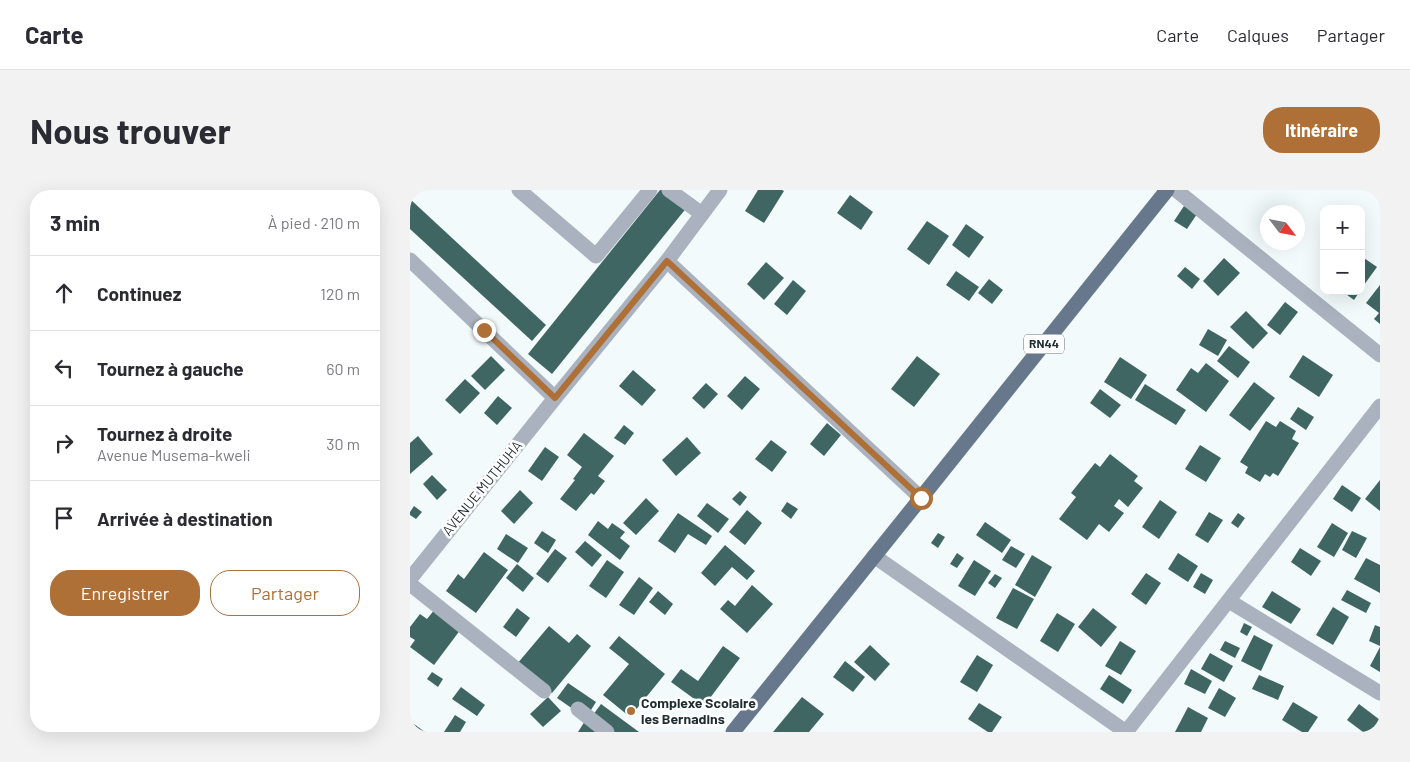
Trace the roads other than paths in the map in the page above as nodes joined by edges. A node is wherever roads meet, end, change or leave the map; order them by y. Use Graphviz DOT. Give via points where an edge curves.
graph roads {
  1 [pos="519,190"];
  2 [pos="650,190"];
  3 [pos="669,190"];
  4 [pos="720,190"];
  5 [pos="1167,190"];
  6 [pos="1176,190"];
  7 [pos="702,214"];
  8 [pos="667,261"];
  9 [pos="411,263"];
  10 [pos="1380,355"];
  11 [pos="555,398"];
  12 [pos="1380,406"];
  13 [pos="921,498"];
  14 [pos="874,556"];
  15 [pos="410,579"];
  16 [pos="410,584"];
  17 [pos="1229,600"];
  18 [pos="544,691"];
  19 [pos="1380,693"];
  20 [pos="578,709"];
  21 [pos="607,732"];
  22 [pos="733,732"];
  23 [pos="1126,732"];
  1 -- 2 [label="street" via="596,256"];
  3 -- 7 [label="street"];
  4 -- 7 [label="street, AVENUE MUTHUHA"];
  5 -- 13 [label="main road, RN44"];
  6 -- 10 [label="street"];
  7 -- 8 [label="street, AVENUE MUTHUHA"];
  8 -- 11 [label="street, AVENUE MUTHUHA"];
  8 -- 13 [label="street"];
  9 -- 11 [label="street"];
  11 -- 15 [label="street, AVENUE MUTHUHA"];
  12 -- 17 [label="street"];
  13 -- 14 [label="main road, RN44"];
  14 -- 22 [label="main road, RN44"];
  14 -- 23 [label="street"];
  16 -- 18 [label="street"];
  17 -- 19 [label="street"];
  17 -- 23 [label="street"];
  20 -- 21 [label="street"];
}
